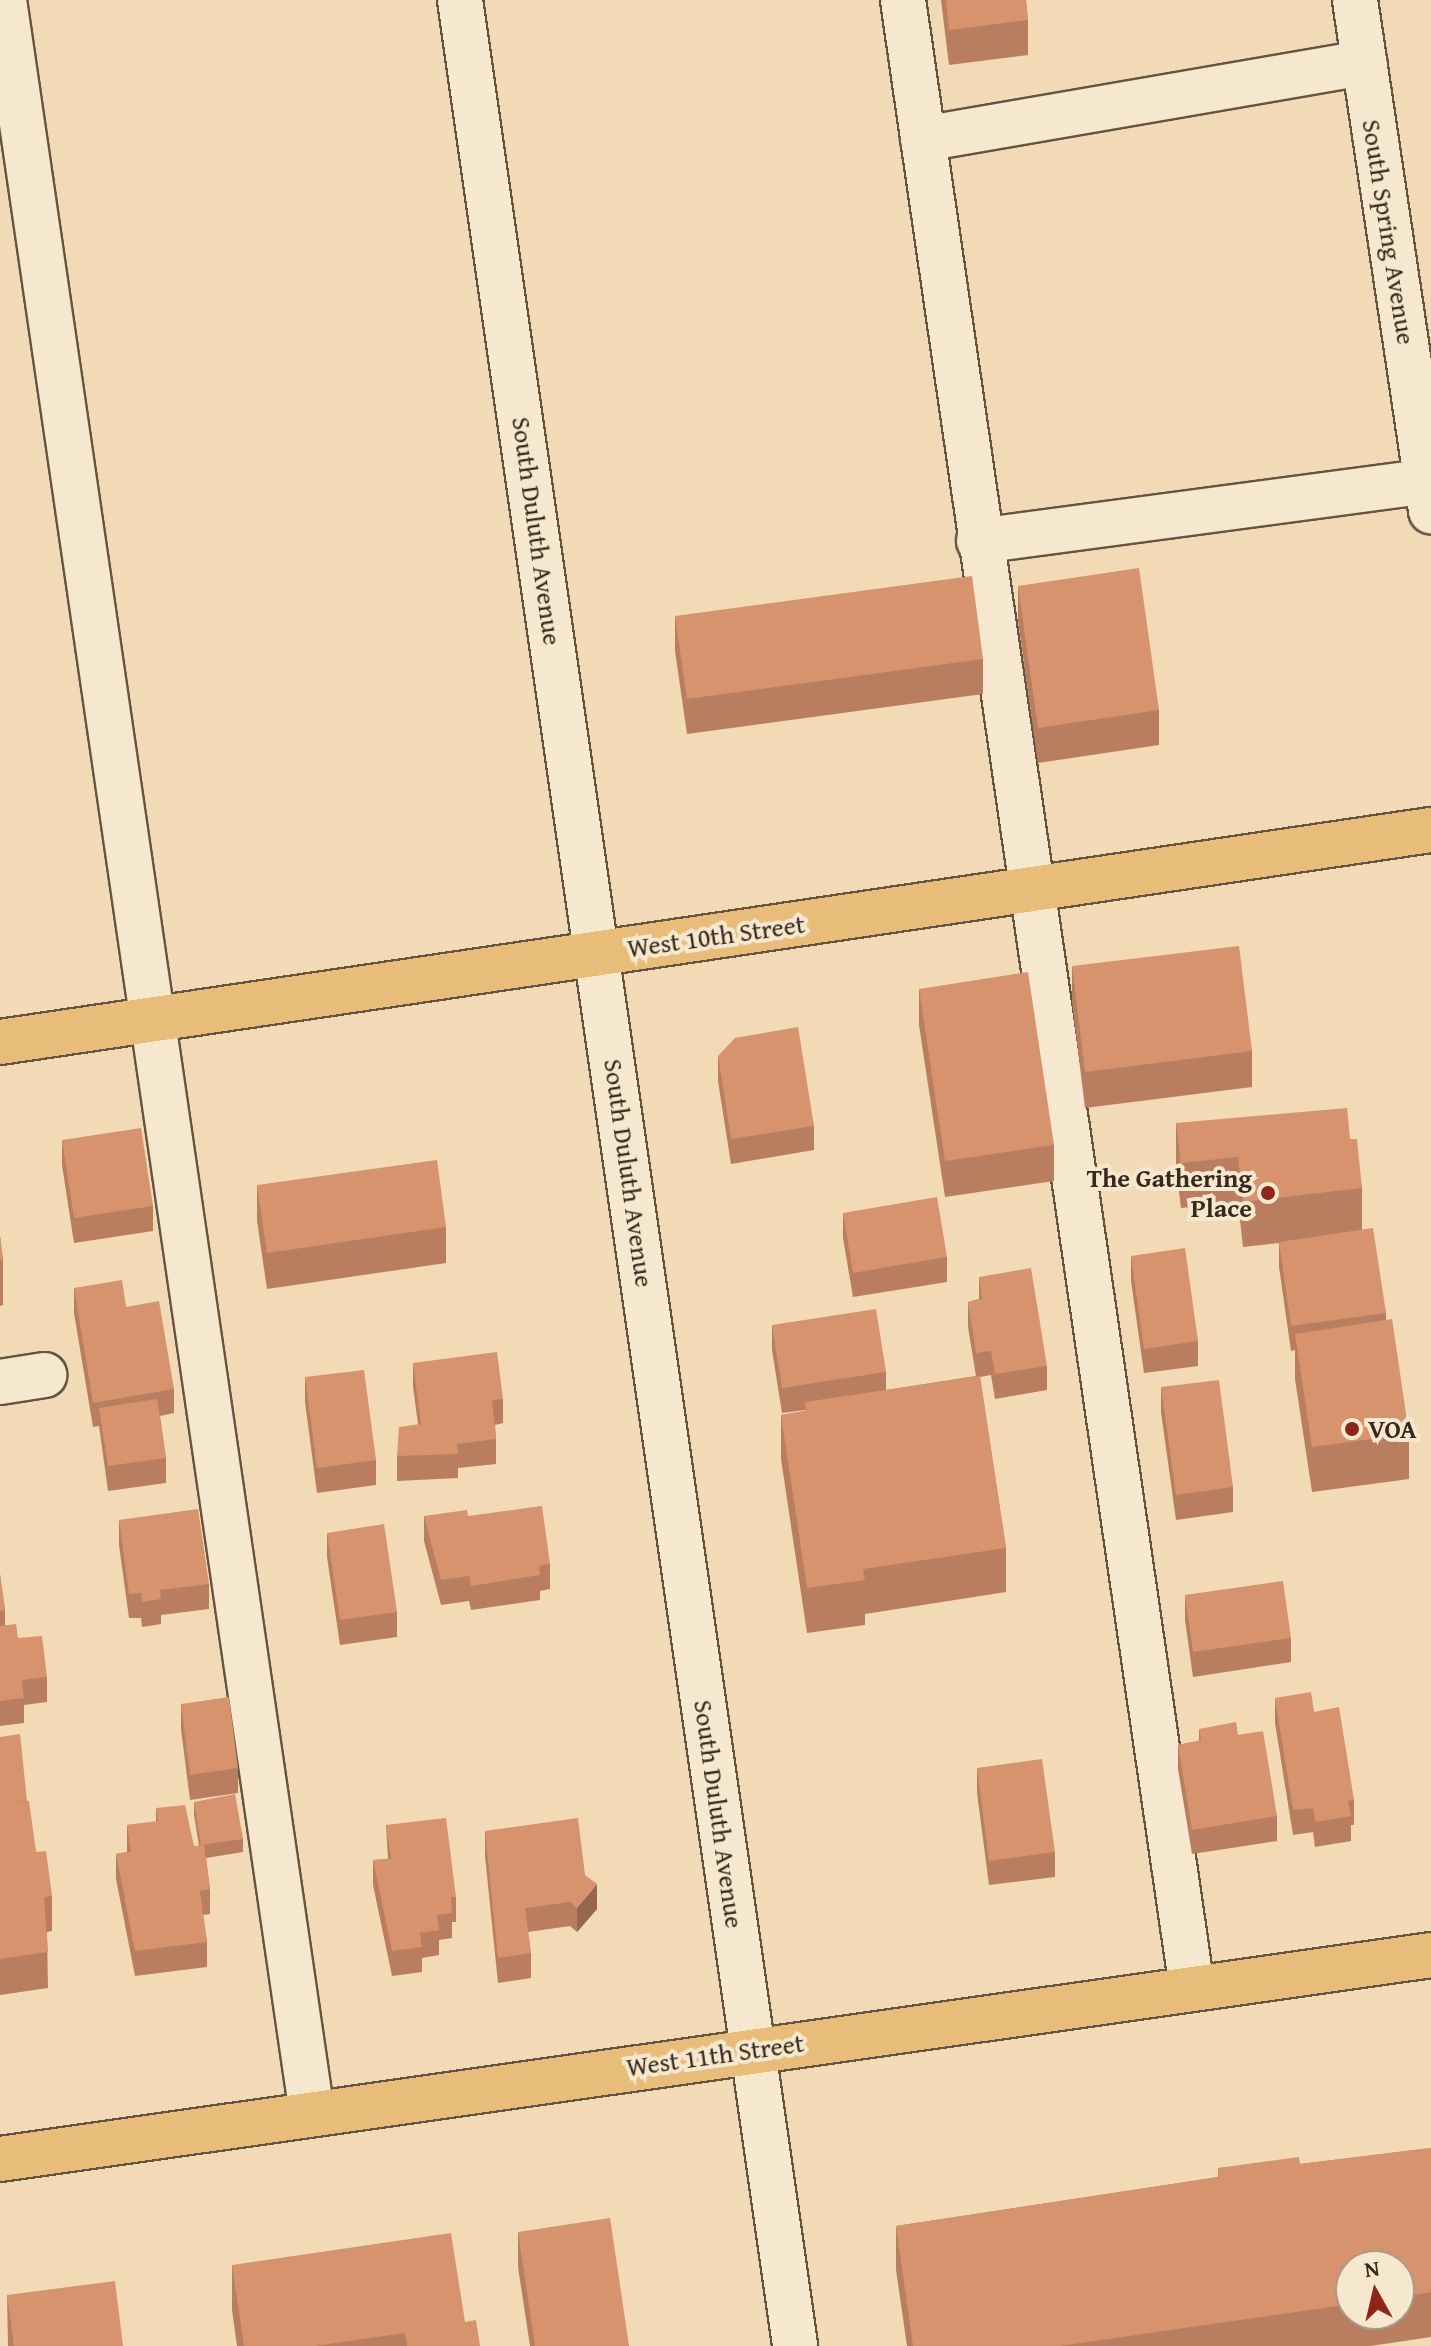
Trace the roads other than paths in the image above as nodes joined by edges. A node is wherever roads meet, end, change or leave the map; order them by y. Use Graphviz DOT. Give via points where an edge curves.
graph roads {
  1 [pos="4,0"];
  2 [pos="460,0"];
  3 [pos="903,0"];
  4 [pos="1355,0"];
  5 [pos="1364,63"];
  6 [pos="923,139"];
  7 [pos="1429,496"];
  8 [pos="979,541"];
  9 [pos="1431,830"];
  10 [pos="1029,890"];
  11 [pos="598,954"];
  12 [pos="152,1019"];
  13 [pos="0,1042"];
  14 [pos="44,1375"];
  15 [pos="0,1382"];
  16 [pos="1431,1955"];
  17 [pos="1192,1988"];
  18 [pos="752,2049"];
  19 [pos="312,2114"];
  20 [pos="0,2159"];
  21 [pos="795,2346"];
  1 -- 12 [label="street"];
  2 -- 11 [label="street, South Duluth Avenue"];
  3 -- 6 [label="street"];
  4 -- 5 [label="street, South Spring Avenue"];
  5 -- 6 [label="street"];
  5 -- 7 [label="street, South Spring Avenue"];
  6 -- 8 [label="street"];
  7 -- 8 [label="street"];
  8 -- 10 [label="street"];
  9 -- 10 [label="main road, West 10th Street"];
  10 -- 11 [label="main road, West 10th Street"];
  10 -- 17 [label="street"];
  11 -- 12 [label="main road, West 10th Street"];
  11 -- 18 [label="street, South Duluth Avenue"];
  12 -- 13 [label="main road, West 10th Street"];
  12 -- 19 [label="street"];
  14 -- 15 [label="street"];
  16 -- 17 [label="main road, West 11th Street"];
  17 -- 18 [label="main road, West 11th Street"];
  18 -- 19 [label="main road, West 11th Street"];
  18 -- 21 [label="street, South Duluth Avenue"];
  19 -- 20 [label="main road, West 11th Street"];
}
